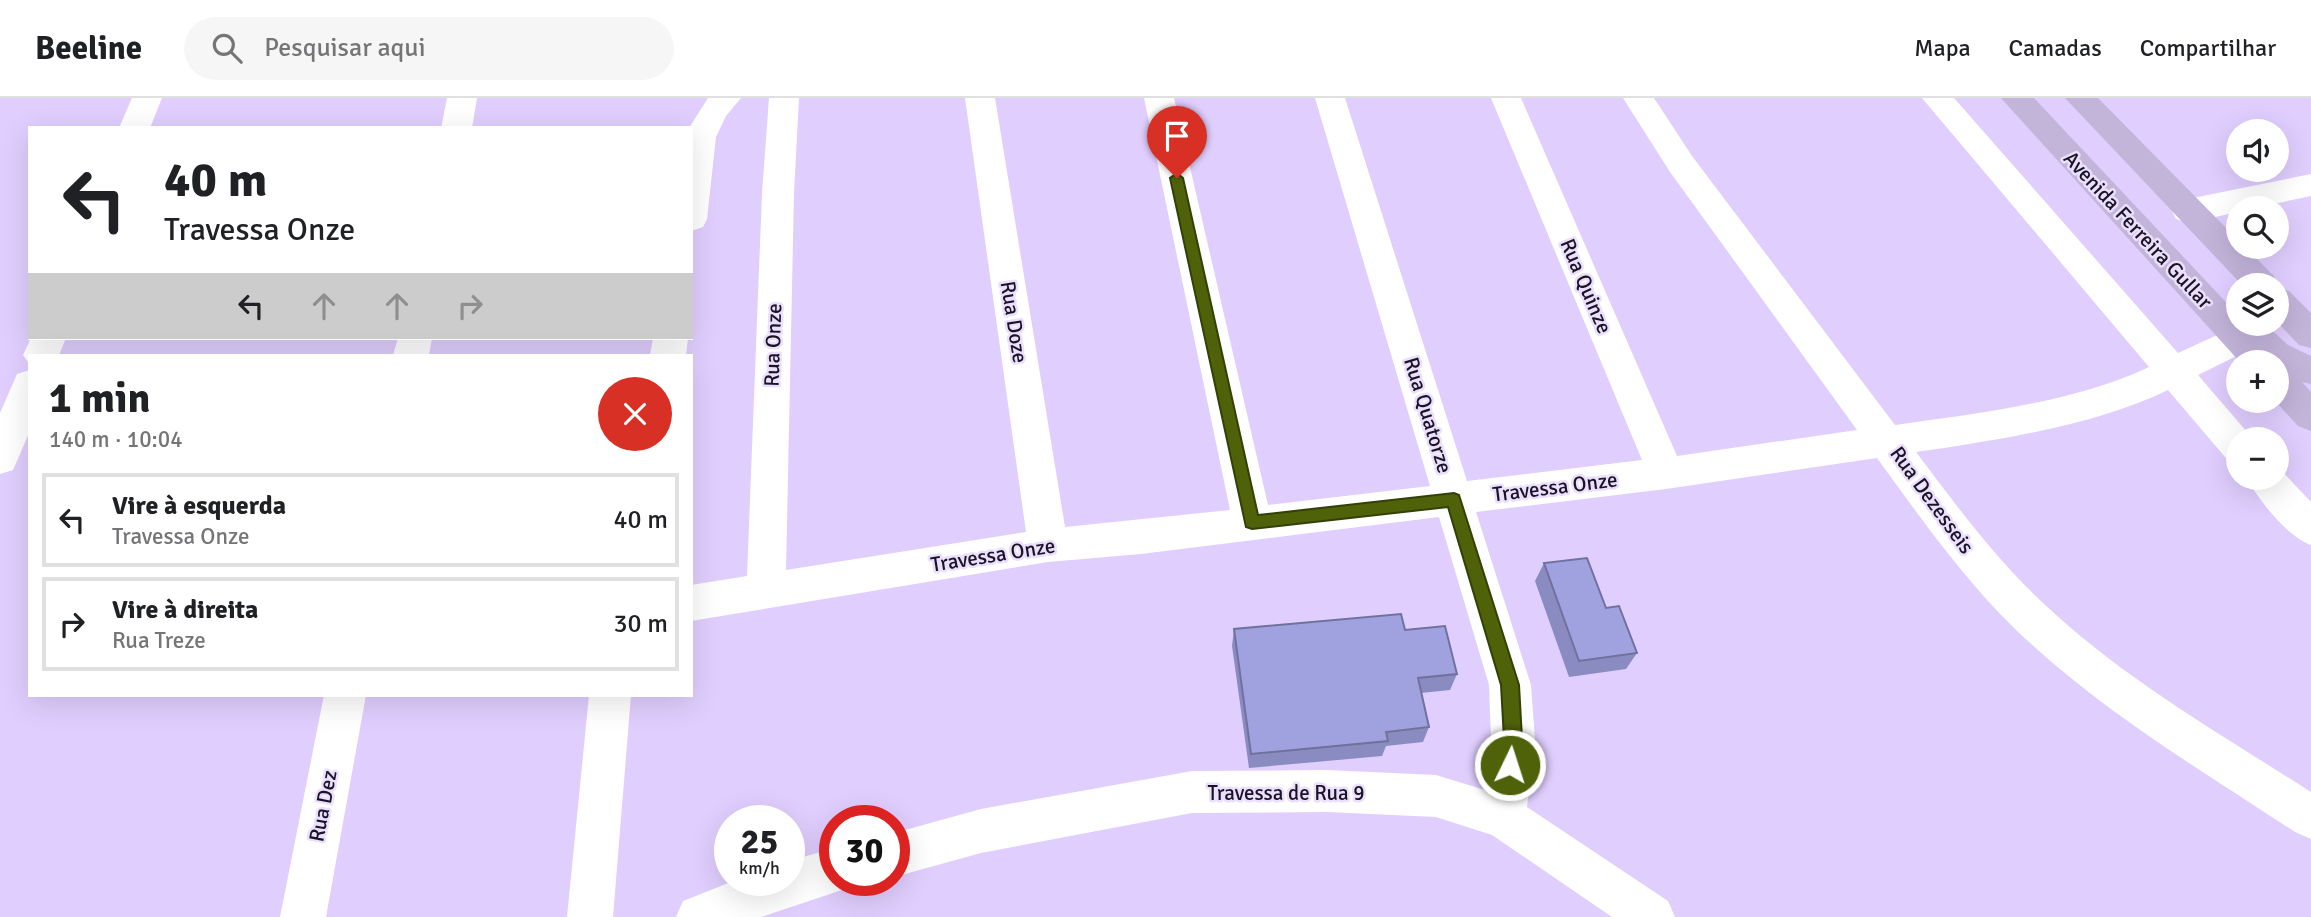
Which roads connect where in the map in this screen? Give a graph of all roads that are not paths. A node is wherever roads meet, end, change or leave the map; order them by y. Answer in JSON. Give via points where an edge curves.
{"nodes":[{"id":1,"x":147,"y":98,"type":"edge"},
{"id":2,"x":462,"y":98,"type":"edge"},
{"id":3,"x":726,"y":98,"type":"edge"},
{"id":4,"x":784,"y":98,"type":"edge"},
{"id":5,"x":980,"y":98,"type":"edge"},
{"id":6,"x":1159,"y":98,"type":"edge"},
{"id":7,"x":1331,"y":98,"type":"edge"},
{"id":8,"x":1506,"y":98,"type":"edge"},
{"id":9,"x":1638,"y":98,"type":"edge"},
{"id":10,"x":1937,"y":98,"type":"edge"},
{"id":11,"x":2015,"y":98,"type":"edge"},
{"id":12,"x":2060,"y":98,"type":"edge"},
{"id":13,"x":2080,"y":98,"type":"edge"},
{"id":14,"x":135,"y":126,"type":"edge"},
{"id":15,"x":456,"y":126,"type":"edge"},
{"id":16,"x":2311,"y":184,"type":"edge"},
{"id":17,"x":693,"y":199,"type":"edge"},
{"id":18,"x":2188,"y":211,"type":"junction"},
{"id":19,"x":2250,"y":273,"type":"edge"},
{"id":20,"x":2289,"y":312,"type":"edge"},
{"id":21,"x":2226,"y":313,"type":"edge"},
{"id":22,"x":2311,"y":335,"type":"edge"},
{"id":23,"x":2245,"y":336,"type":"edge"},
{"id":24,"x":2173,"y":370,"type":"junction"},
{"id":25,"x":2311,"y":370,"type":"edge"},
{"id":26,"x":28,"y":389,"type":"edge"},
{"id":27,"x":2289,"y":392,"type":"edge"},
{"id":28,"x":2311,"y":416,"type":"edge"},
{"id":29,"x":2226,"y":432,"type":"edge"},
{"id":30,"x":1889,"y":442,"type":"junction"},
{"id":31,"x":0,"y":459,"type":"edge"},
{"id":32,"x":1666,"y":474,"type":"junction"},
{"id":33,"x":2277,"y":490,"type":"edge"},
{"id":34,"x":1454,"y":500,"type":"junction"},
{"id":35,"x":1252,"y":522,"type":"junction"},
{"id":36,"x":2311,"y":529,"type":"edge"},
{"id":37,"x":1048,"y":545,"type":"junction"},
{"id":38,"x":766,"y":591,"type":"junction"},
{"id":39,"x":693,"y":603,"type":"edge"},
{"id":40,"x":345,"y":697,"type":"edge"},
{"id":41,"x":610,"y":697,"type":"edge"},
{"id":42,"x":1504,"y":817,"type":"junction"},
{"id":43,"x":2311,"y":817,"type":"edge"},
{"id":44,"x":910,"y":851,"type":"edge"},
{"id":45,"x":819,"y":875,"type":"edge"},
{"id":46,"x":303,"y":917,"type":"edge"},
{"id":47,"x":590,"y":917,"type":"edge"},
{"id":48,"x":699,"y":917,"type":"edge"},
{"id":49,"x":1651,"y":917,"type":"edge"}],
"edges":[{"from":1,"to":14,"type":"street"},
{"from":2,"to":15,"type":"street"},
{"from":3,"to":17,"type":"street","via":[[699,139]]},
{"from":4,"to":38,"type":"street","name":"Rua Onze"},
{"from":5,"to":37,"type":"street","name":"Rua Doze"},
{"from":6,"to":35,"type":"street"},
{"from":7,"to":34,"type":"street","name":"Rua Quatorze"},
{"from":8,"to":32,"type":"street","name":"Rua Quinze"},
{"from":9,"to":30,"type":"street","name":"Rua Dezesseis","via":[[1681,164]]},
{"from":10,"to":24,"type":"street"},
{"from":11,"to":21,"type":"main road","name":"Avenida Ferreira Gullar","via":[[2115,206],[2171,248]]},
{"from":12,"to":18,"type":"main road","via":[[2127,168]]},
{"from":13,"to":18,"type":"main road"},
{"from":16,"to":18,"type":"street"},
{"from":18,"to":19,"type":"main road"},
{"from":20,"to":22,"type":"main road"},
{"from":23,"to":24,"type":"street","name":"Travessa Onze"},
{"from":23,"to":25,"type":"main road","name":"Avenida Ferreira Gullar","via":[[2297,368]]},
{"from":24,"to":29,"type":"street"},
{"from":24,"to":30,"type":"street","name":"Travessa Onze","via":[[2124,395],[1980,428]]},
{"from":26,"to":31,"type":"street"},
{"from":27,"to":28,"type":"main road"},
{"from":30,"to":32,"type":"street","name":"Travessa Onze"},
{"from":30,"to":43,"type":"street","name":"Rua Dezesseis","via":[[1969,553],[2074,656],[2139,705]]},
{"from":32,"to":34,"type":"street","name":"Travessa Onze"},
{"from":33,"to":36,"type":"street"},
{"from":34,"to":35,"type":"street","name":"Travessa Onze"},
{"from":34,"to":42,"type":"street","name":"Rua Quatorze","via":[[1510,685],[1513,739]]},
{"from":35,"to":37,"type":"street","name":"Travessa Onze"},
{"from":37,"to":38,"type":"street","name":"Travessa Onze"},
{"from":38,"to":39,"type":"street","name":"Travessa Onze"},
{"from":40,"to":46,"type":"street","name":"Rua Dez"},
{"from":41,"to":47,"type":"street"},
{"from":42,"to":44,"type":"street","name":"Travessa de Rua 9","via":[[1436,796],[1192,792],[981,831]]},
{"from":42,"to":49,"type":"street","name":"Travessa de Rua 9"},
{"from":45,"to":48,"type":"street"}]}
